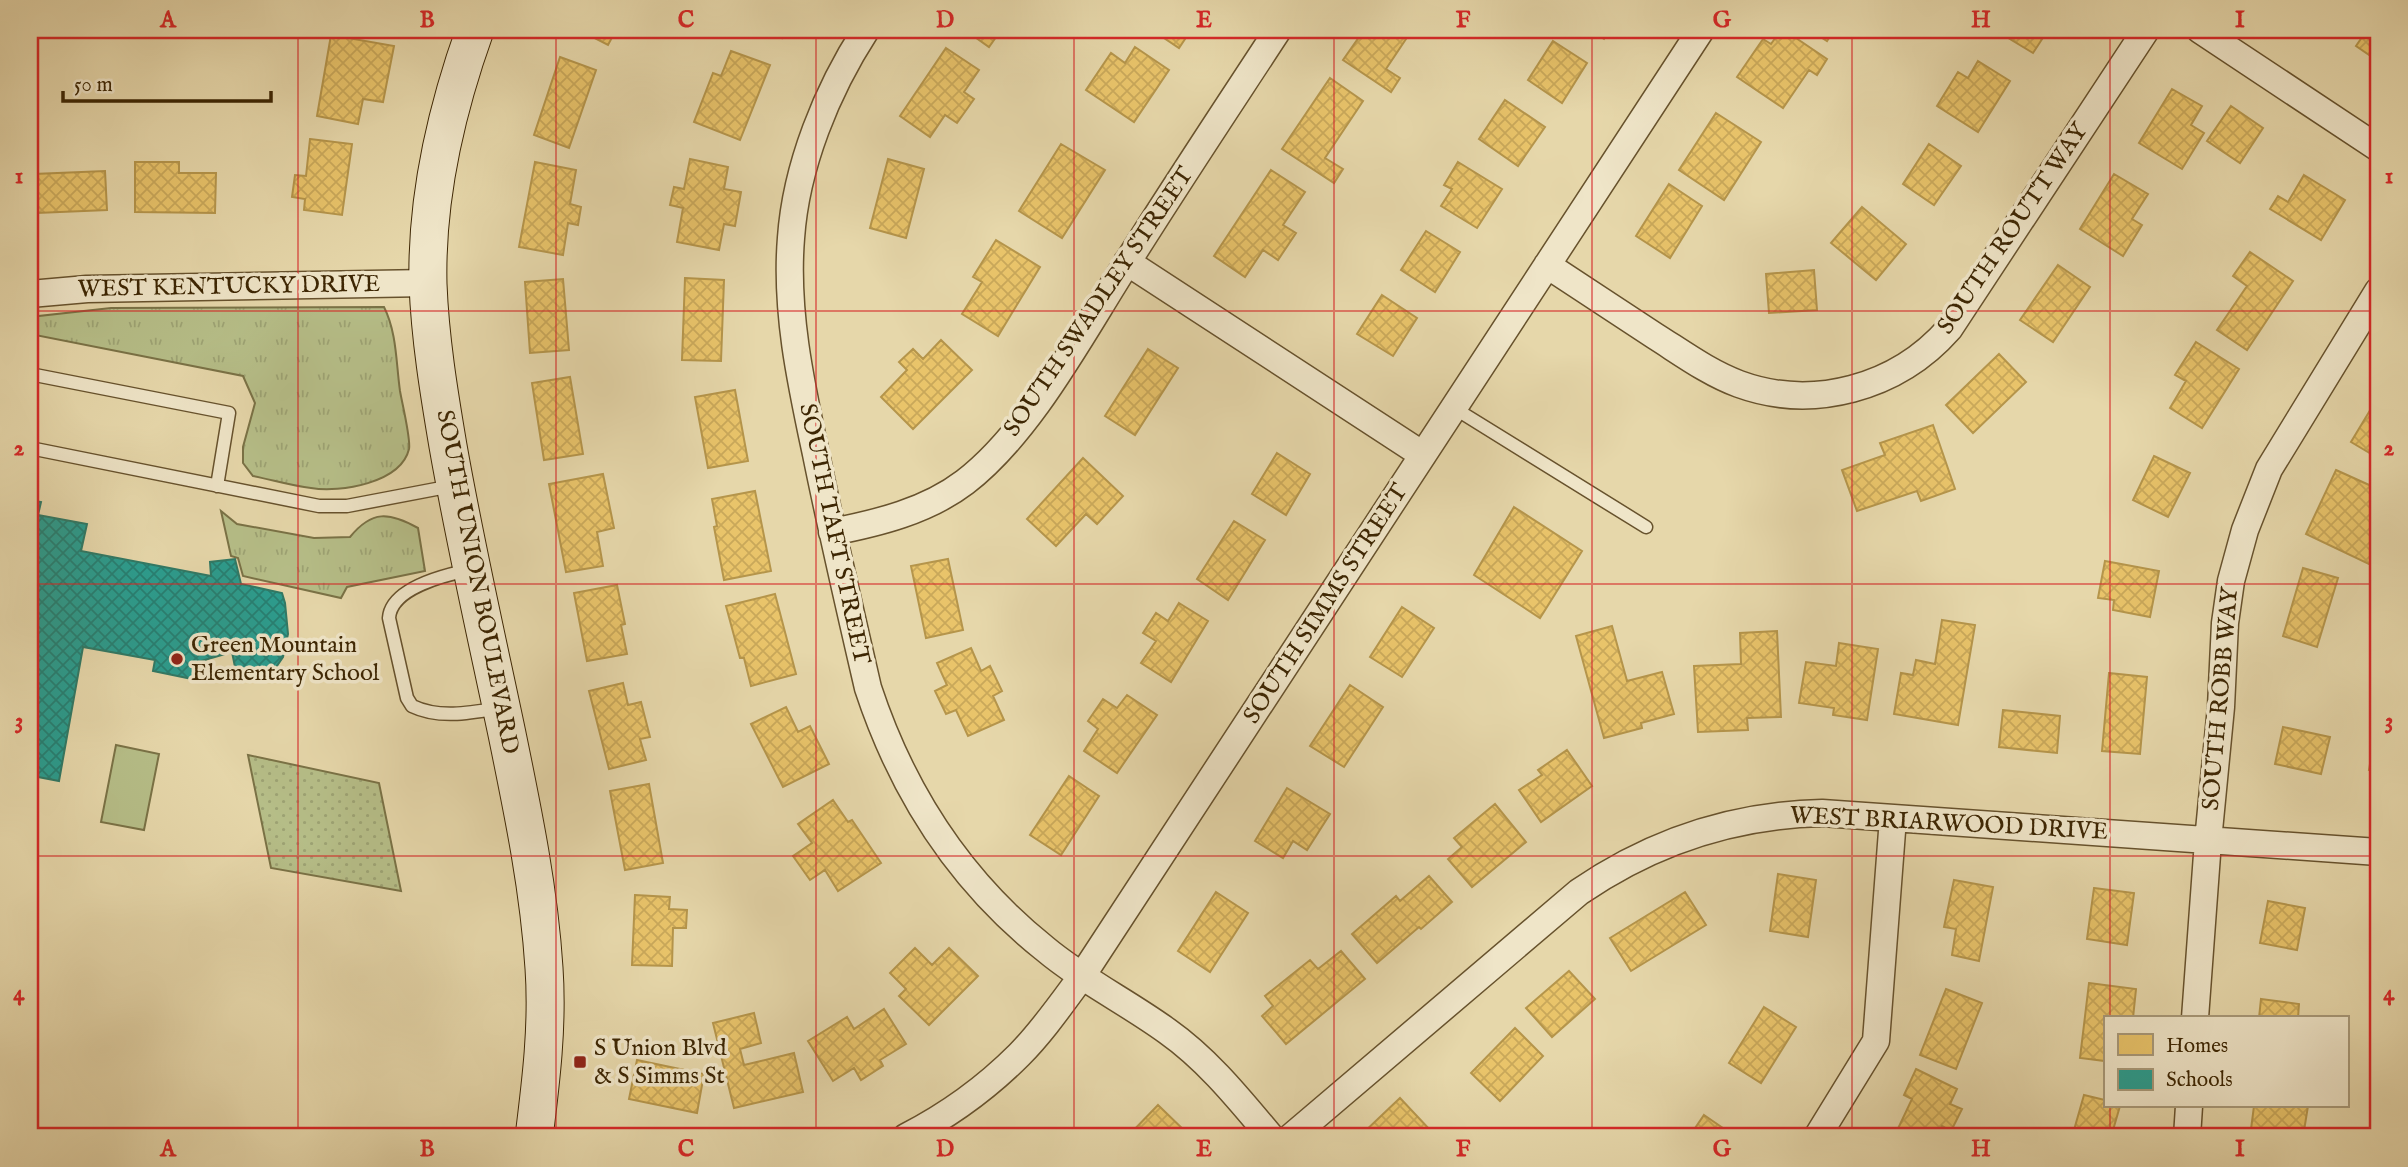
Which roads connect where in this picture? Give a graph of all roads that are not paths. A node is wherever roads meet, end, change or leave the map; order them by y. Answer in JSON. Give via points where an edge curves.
{"nodes":[{"id":1,"x":475,"y":30,"type":"edge"},
{"id":2,"x":866,"y":30,"type":"edge"},
{"id":3,"x":1278,"y":30,"type":"edge"},
{"id":4,"x":1701,"y":30,"type":"edge"},
{"id":5,"x":2146,"y":30,"type":"edge"},
{"id":6,"x":2200,"y":30,"type":"edge"},
{"id":7,"x":2378,"y":148,"type":"edge"},
{"id":8,"x":1127,"y":262,"type":"junction"},
{"id":9,"x":1547,"y":265,"type":"junction"},
{"id":10,"x":428,"y":283,"type":"junction"},
{"id":11,"x":2378,"y":291,"type":"edge"},
{"id":12,"x":30,"y":295,"type":"edge"},
{"id":13,"x":30,"y":374,"type":"edge"},
{"id":14,"x":1454,"y":408,"type":"junction"},
{"id":15,"x":30,"y":448,"type":"edge"},
{"id":16,"x":1423,"y":455,"type":"junction"},
{"id":17,"x":217,"y":486,"type":"junction"},
{"id":18,"x":455,"y":486,"type":"junction"},
{"id":19,"x":1646,"y":527,"type":"dead end"},
{"id":20,"x":832,"y":532,"type":"junction"},
{"id":21,"x":472,"y":569,"type":"junction"},
{"id":22,"x":501,"y":707,"type":"junction"},
{"id":23,"x":1893,"y":818,"type":"junction"},
{"id":24,"x":2208,"y":841,"type":"junction"},
{"id":25,"x":2378,"y":852,"type":"edge"},
{"id":26,"x":1082,"y":976,"type":"junction"},
{"id":27,"x":2195,"y":1016,"type":"edge"},
{"id":28,"x":2189,"y":1108,"type":"edge"},
{"id":29,"x":534,"y":1137,"type":"edge"},
{"id":30,"x":906,"y":1137,"type":"edge"},
{"id":31,"x":1271,"y":1137,"type":"edge"},
{"id":32,"x":1291,"y":1137,"type":"edge"},
{"id":33,"x":1817,"y":1137,"type":"edge"},
{"id":34,"x":2187,"y":1137,"type":"edge"}],
"edges":[{"from":1,"to":10,"type":"main road","name":"SOUTH UNION BOULEVARD","via":[[439,160]]},
{"from":2,"to":20,"type":"street","name":"SOUTH TAFT STREET","via":[[839,77],[813,140],[791,235],[792,314]]},
{"from":3,"to":8,"type":"street","name":"SOUTH SWADLEY STREET"},
{"from":4,"to":9,"type":"street","name":"SOUTH SIMMS STREET"},
{"from":5,"to":9,"type":"street","name":"SOUTH ROUTT WAY","via":[[1949,329],[1905,367],[1866,385],[1807,396],[1740,384],[1697,363]]},
{"from":6,"to":7,"type":"street"},
{"from":8,"to":16,"type":"street"},
{"from":8,"to":20,"type":"street","name":"SOUTH SWADLEY STREET","via":[[1028,415],[987,463],[964,483],[910,512]]},
{"from":9,"to":14,"type":"street","name":"SOUTH SIMMS STREET"},
{"from":10,"to":12,"type":"street","name":"WEST KENTUCKY DRIVE","via":[[87,289]]},
{"from":10,"to":18,"type":"main road","name":"SOUTH UNION BOULEVARD","via":[[435,364]]},
{"from":11,"to":24,"type":"street","name":"SOUTH ROBB WAY","via":[[2269,469],[2245,530],[2225,623]]},
{"from":13,"to":17,"type":"lane","via":[[229,412]]},
{"from":14,"to":16,"type":"street","name":"SOUTH SIMMS STREET"},
{"from":14,"to":19,"type":"lane"},
{"from":15,"to":17,"type":"lane"},
{"from":16,"to":26,"type":"street","name":"SOUTH SIMMS STREET"},
{"from":17,"to":18,"type":"lane","via":[[333,507]]},
{"from":18,"to":21,"type":"main road","name":"SOUTH UNION BOULEVARD"},
{"from":20,"to":26,"type":"street","name":"SOUTH TAFT STREET","via":[[868,688],[884,736],[917,799],[976,883],[1010,919]]},
{"from":21,"to":22,"type":"main road","name":"SOUTH UNION BOULEVARD"},
{"from":21,"to":22,"type":"lane","via":[[446,574],[408,591],[389,618],[412,706],[438,713]]},
{"from":22,"to":29,"type":"main road","name":"SOUTH UNION BOULEVARD","via":[[529,845],[544,969],[544,1047]]},
{"from":23,"to":24,"type":"street","name":"WEST BRIARWOOD DRIVE"},
{"from":23,"to":32,"type":"street","name":"WEST BRIARWOOD DRIVE","via":[[1822,813],[1751,819],[1690,835],[1631,859],[1579,892]]},
{"from":23,"to":33,"type":"street","via":[[1876,1041]]},
{"from":24,"to":25,"type":"street","name":"WEST BRIARWOOD DRIVE"},
{"from":24,"to":27,"type":"street","name":"SOUTH ROBB WAY"},
{"from":26,"to":30,"type":"street","name":"SOUTH SIMMS STREET","via":[[1020,1054],[993,1079]]},
{"from":26,"to":31,"type":"street","via":[[1191,1050]]},
{"from":28,"to":34,"type":"street"}]}
